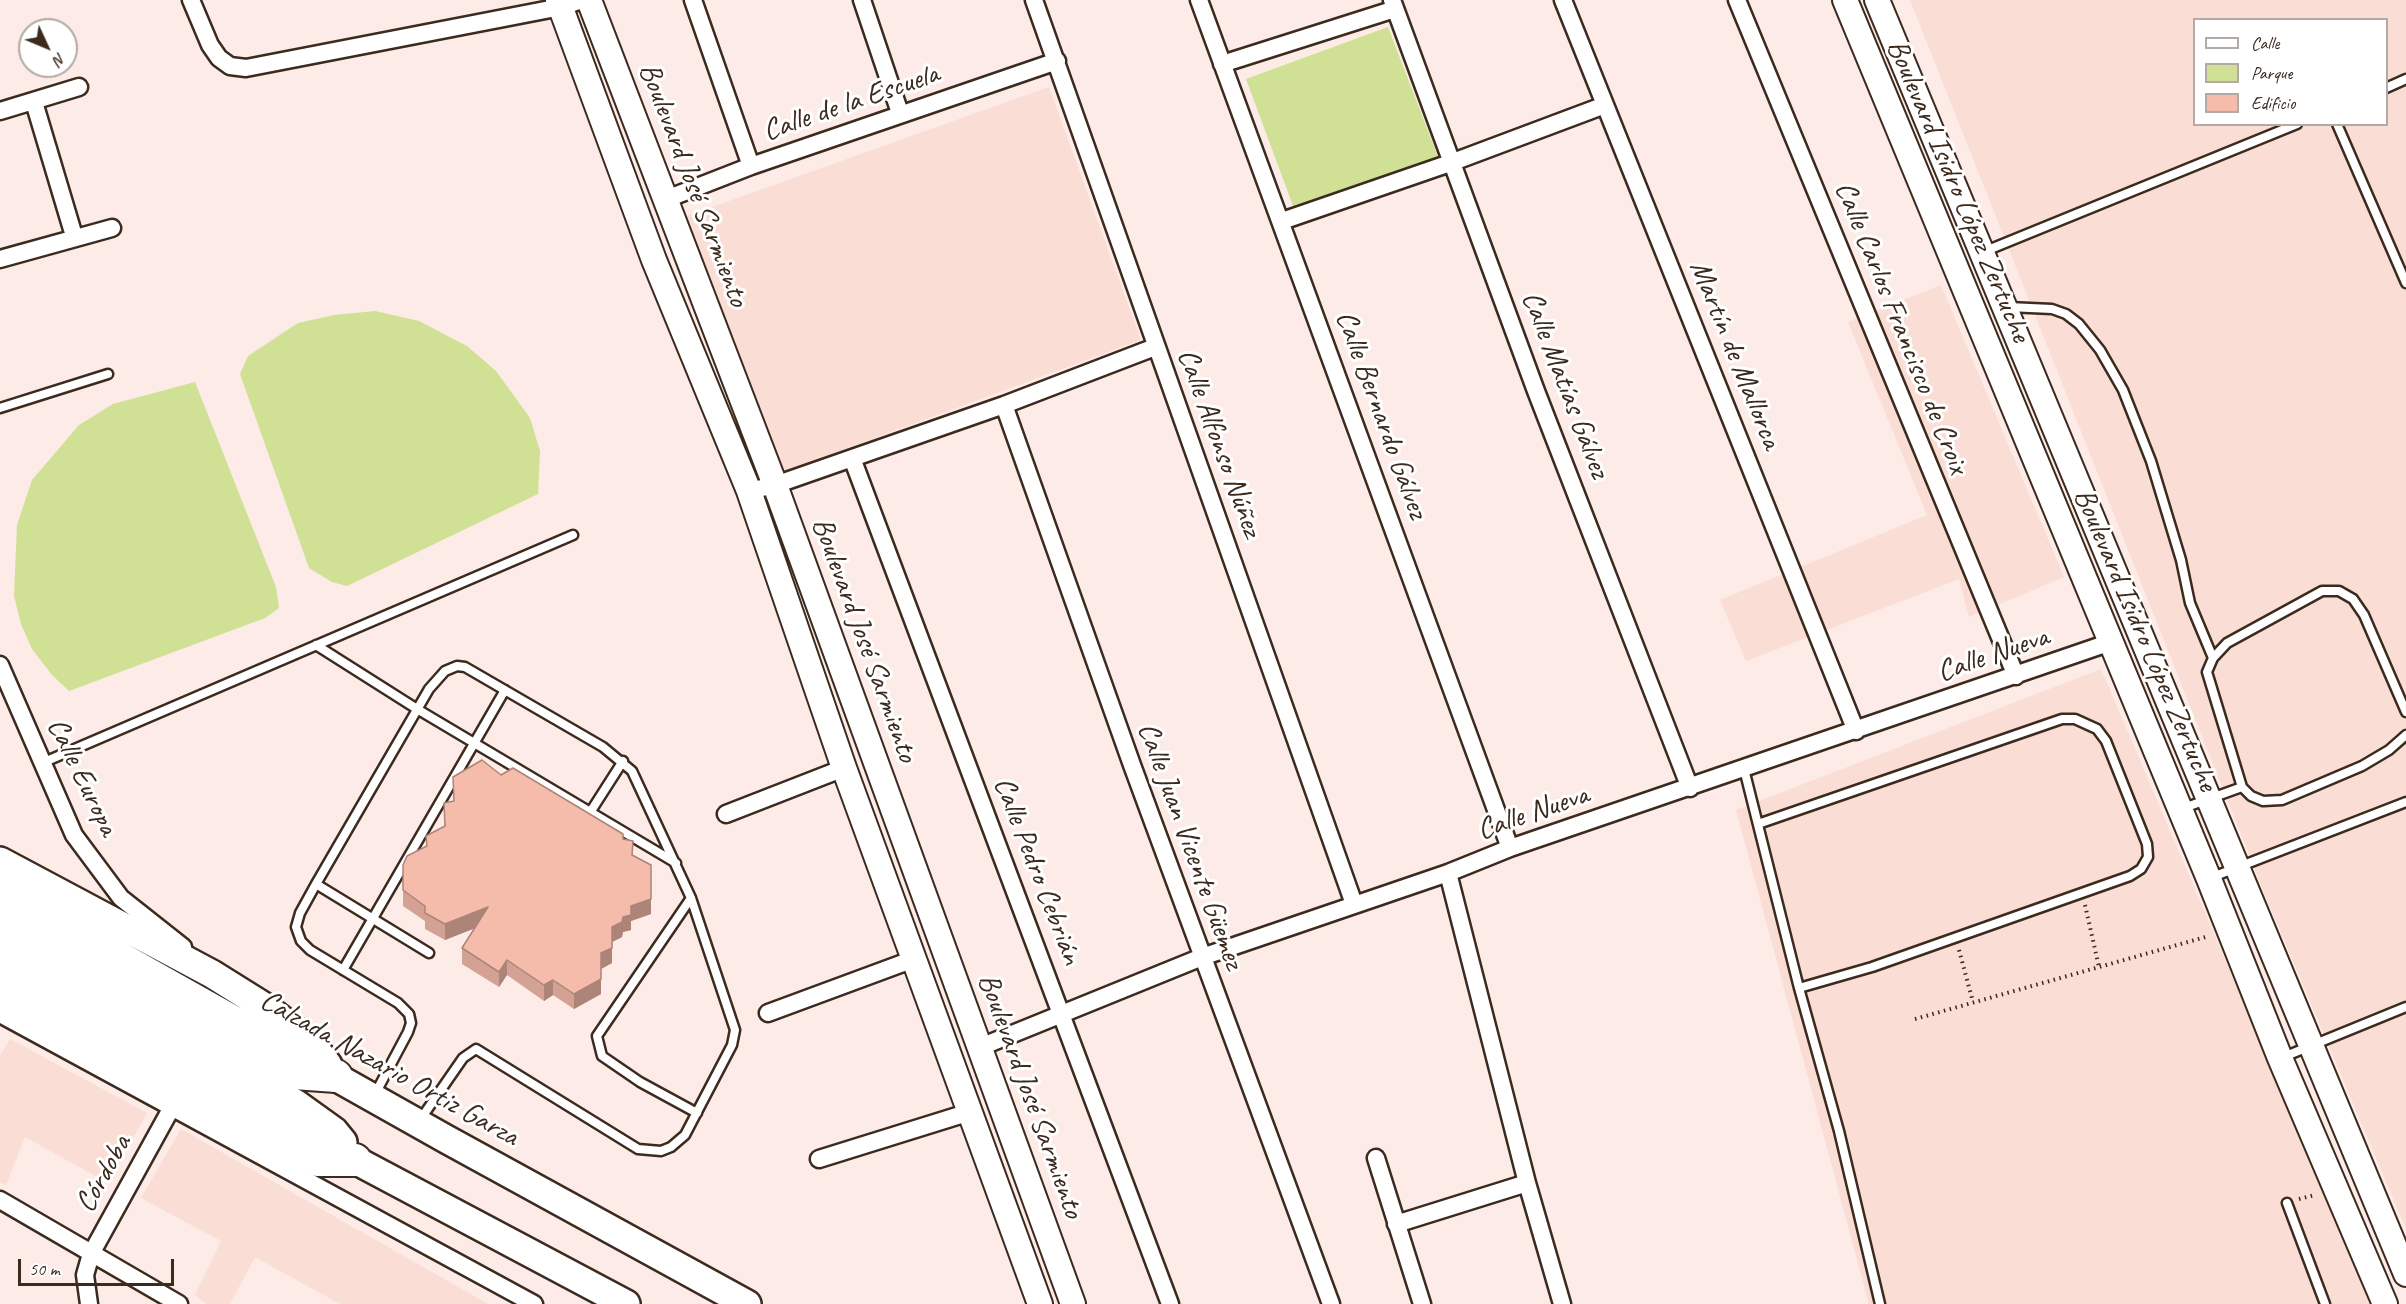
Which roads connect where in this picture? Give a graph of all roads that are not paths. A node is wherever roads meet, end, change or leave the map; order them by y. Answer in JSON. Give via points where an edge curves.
{"nodes":[{"id":1,"x":191,"y":0,"type":"edge"},
{"id":2,"x":589,"y":0,"type":"edge"},
{"id":3,"x":693,"y":0,"type":"edge"},
{"id":4,"x":862,"y":0,"type":"edge"},
{"id":5,"x":1034,"y":0,"type":"edge"},
{"id":6,"x":1199,"y":0,"type":"edge"},
{"id":7,"x":1563,"y":0,"type":"edge"},
{"id":8,"x":1737,"y":0,"type":"edge"},
{"id":9,"x":1845,"y":0,"type":"edge"},
{"id":10,"x":1878,"y":0,"type":"edge"},
{"id":11,"x":567,"y":2,"type":"edge"},
{"id":12,"x":1393,"y":4,"type":"edge"},
{"id":13,"x":1057,"y":61,"type":"junction"},
{"id":14,"x":1222,"y":64,"type":"junction"},
{"id":15,"x":2406,"y":80,"type":"edge"},
{"id":16,"x":79,"y":87,"type":"dead end"},
{"id":17,"x":2388,"y":87,"type":"edge"},
{"id":18,"x":34,"y":102,"type":"junction"},
{"id":19,"x":1605,"y":105,"type":"junction"},
{"id":20,"x":0,"y":111,"type":"edge"},
{"id":21,"x":900,"y":114,"type":"junction"},
{"id":22,"x":2291,"y":126,"type":"edge"},
{"id":23,"x":2338,"y":126,"type":"edge"},
{"id":24,"x":1453,"y":162,"type":"junction"},
{"id":25,"x":752,"y":166,"type":"junction"},
{"id":26,"x":664,"y":200,"type":"junction"},
{"id":27,"x":1282,"y":220,"type":"junction"},
{"id":28,"x":112,"y":228,"type":"dead end"},
{"id":29,"x":74,"y":237,"type":"junction"},
{"id":30,"x":1983,"y":252,"type":"junction"},
{"id":31,"x":0,"y":259,"type":"edge"},
{"id":32,"x":2406,"y":283,"type":"edge"},
{"id":33,"x":2006,"y":307,"type":"junction"},
{"id":34,"x":1977,"y":318,"type":"junction"},
{"id":35,"x":1155,"y":347,"type":"junction"},
{"id":36,"x":108,"y":374,"type":"dead end"},
{"id":37,"x":1004,"y":405,"type":"junction"},
{"id":38,"x":0,"y":408,"type":"edge"},
{"id":39,"x":852,"y":458,"type":"junction"},
{"id":40,"x":775,"y":485,"type":"junction"},
{"id":41,"x":749,"y":491,"type":"junction"},
{"id":42,"x":573,"y":535,"type":"dead end"},
{"id":43,"x":2111,"y":642,"type":"junction"},
{"id":44,"x":316,"y":645,"type":"junction"},
{"id":45,"x":2213,"y":658,"type":"junction"},
{"id":46,"x":0,"y":665,"type":"edge"},
{"id":47,"x":2016,"y":676,"type":"junction"},
{"id":48,"x":505,"y":690,"type":"junction"},
{"id":49,"x":417,"y":709,"type":"junction"},
{"id":50,"x":2406,"y":712,"type":"edge"},
{"id":51,"x":1856,"y":731,"type":"junction"},
{"id":52,"x":2406,"y":735,"type":"edge"},
{"id":53,"x":474,"y":743,"type":"junction"},
{"id":54,"x":623,"y":761,"type":"junction"},
{"id":55,"x":42,"y":763,"type":"junction"},
{"id":56,"x":844,"y":768,"type":"junction"},
{"id":57,"x":1744,"y":769,"type":"junction"},
{"id":58,"x":2242,"y":787,"type":"junction"},
{"id":59,"x":1690,"y":788,"type":"junction"},
{"id":60,"x":2210,"y":799,"type":"junction"},
{"id":61,"x":2406,"y":802,"type":"edge"},
{"id":62,"x":2181,"y":809,"type":"junction"},
{"id":63,"x":591,"y":811,"type":"junction"},
{"id":64,"x":726,"y":814,"type":"dead end"},
{"id":65,"x":1758,"y":824,"type":"junction"},
{"id":66,"x":1510,"y":848,"type":"junction"},
{"id":67,"x":0,"y":861,"type":"edge"},
{"id":68,"x":677,"y":863,"type":"junction"},
{"id":69,"x":2239,"y":869,"type":"junction"},
{"id":70,"x":1448,"y":873,"type":"junction"},
{"id":71,"x":2209,"y":879,"type":"junction"},
{"id":72,"x":316,"y":884,"type":"junction"},
{"id":73,"x":0,"y":888,"type":"edge"},
{"id":74,"x":691,"y":898,"type":"junction"},
{"id":75,"x":1354,"y":904,"type":"junction"},
{"id":76,"x":0,"y":916,"type":"edge"},
{"id":77,"x":373,"y":918,"type":"junction"},
{"id":78,"x":0,"y":939,"type":"edge"},
{"id":79,"x":429,"y":953,"type":"dead end"},
{"id":80,"x":1202,"y":957,"type":"junction"},
{"id":81,"x":914,"y":959,"type":"junction"},
{"id":82,"x":0,"y":964,"type":"edge"},
{"id":83,"x":343,"y":970,"type":"junction"},
{"id":84,"x":212,"y":974,"type":"junction"},
{"id":85,"x":1799,"y":988,"type":"junction"},
{"id":86,"x":0,"y":994,"type":"edge"},
{"id":87,"x":2406,"y":1007,"type":"edge"},
{"id":88,"x":768,"y":1013,"type":"dead end"},
{"id":89,"x":0,"y":1014,"type":"edge"},
{"id":90,"x":1063,"y":1015,"type":"junction"},
{"id":91,"x":2311,"y":1047,"type":"junction"},
{"id":92,"x":978,"y":1048,"type":"junction"},
{"id":93,"x":2280,"y":1058,"type":"junction"},
{"id":94,"x":336,"y":1076,"type":"junction"},
{"id":95,"x":374,"y":1097,"type":"junction"},
{"id":96,"x":172,"y":1107,"type":"junction"},
{"id":97,"x":970,"y":1112,"type":"junction"},
{"id":98,"x":697,"y":1113,"type":"junction"},
{"id":99,"x":418,"y":1123,"type":"junction"},
{"id":100,"x":1376,"y":1158,"type":"dead end"},
{"id":101,"x":819,"y":1159,"type":"dead end"},
{"id":102,"x":356,"y":1160,"type":"junction"},
{"id":103,"x":1527,"y":1183,"type":"junction"},
{"id":104,"x":0,"y":1200,"type":"edge"},
{"id":105,"x":2287,"y":1203,"type":"road end"},
{"id":106,"x":1040,"y":1210,"type":"junction"},
{"id":107,"x":1011,"y":1222,"type":"junction"},
{"id":108,"x":1396,"y":1224,"type":"junction"},
{"id":109,"x":91,"y":1254,"type":"junction"},
{"id":110,"x":2406,"y":1274,"type":"edge"},
{"id":111,"x":89,"y":1304,"type":"edge"},
{"id":112,"x":179,"y":1304,"type":"edge"},
{"id":113,"x":534,"y":1304,"type":"edge"},
{"id":114,"x":627,"y":1304,"type":"edge"},
{"id":115,"x":747,"y":1304,"type":"edge"},
{"id":116,"x":1040,"y":1304,"type":"edge"},
{"id":117,"x":1072,"y":1304,"type":"edge"},
{"id":118,"x":1170,"y":1304,"type":"edge"},
{"id":119,"x":1331,"y":1304,"type":"edge"},
{"id":120,"x":1422,"y":1304,"type":"edge"},
{"id":121,"x":1562,"y":1304,"type":"edge"},
{"id":122,"x":1880,"y":1304,"type":"edge"},
{"id":123,"x":2325,"y":1304,"type":"edge"},
{"id":124,"x":2385,"y":1304,"type":"edge"}],
"edges":[{"from":1,"to":11,"type":"street","via":[[219,58],[230,66],[246,68]]},
{"from":2,"to":26,"type":"main road","name":"Boulevard José Sarmiento"},
{"from":3,"to":25,"type":"street"},
{"from":4,"to":21,"type":"street"},
{"from":5,"to":13,"type":"street","name":"Calle Alfonso Núñez"},
{"from":6,"to":14,"type":"street","name":"Calle Bernardo Gálvez"},
{"from":7,"to":19,"type":"street","name":"Martín de Mallorca"},
{"from":8,"to":47,"type":"street","name":"Calle Carlos Francisco de Croix"},
{"from":9,"to":34,"type":"main road","name":"Boulevard Isidro López Zertuche"},
{"from":10,"to":30,"type":"main road","name":"Boulevard Isidro López Zertuche"},
{"from":11,"to":41,"type":"main road","name":"Boulevard José Sarmiento","via":[[654,260]]},
{"from":12,"to":14,"type":"street"},
{"from":12,"to":24,"type":"street","name":"Calle Matías Gálvez"},
{"from":13,"to":21,"type":"street","name":"Calle de la Escuela"},
{"from":13,"to":35,"type":"street","name":"Calle Alfonso Núñez"},
{"from":14,"to":27,"type":"street","name":"Calle Bernardo Gálvez"},
{"from":15,"to":17,"type":"lane"},
{"from":16,"to":18,"type":"street"},
{"from":18,"to":20,"type":"street"},
{"from":18,"to":29,"type":"street"},
{"from":19,"to":24,"type":"street"},
{"from":19,"to":51,"type":"street","name":"Martín de Mallorca"},
{"from":21,"to":25,"type":"street","name":"Calle de la Escuela"},
{"from":22,"to":30,"type":"lane"},
{"from":23,"to":32,"type":"lane"},
{"from":24,"to":27,"type":"street"},
{"from":24,"to":59,"type":"street","name":"Calle Matías Gálvez","via":[[1536,391]]},
{"from":25,"to":26,"type":"street","name":"Calle de la Escuela"},
{"from":26,"to":40,"type":"main road","name":"Boulevard José Sarmiento"},
{"from":27,"to":66,"type":"street","name":"Calle Bernardo Gálvez"},
{"from":28,"to":29,"type":"street"},
{"from":29,"to":31,"type":"street"},
{"from":30,"to":33,"type":"main road","name":"Boulevard Isidro López Zertuche"},
{"from":33,"to":34,"type":"main road"},
{"from":33,"to":45,"type":"lane","via":[[2052,309],[2066,314],[2100,350],[2123,390],[2151,461],[2190,603]]},
{"from":33,"to":60,"type":"main road","name":"Boulevard Isidro López Zertuche"},
{"from":34,"to":43,"type":"main road","name":"Boulevard Isidro López Zertuche"},
{"from":35,"to":37,"type":"street"},
{"from":35,"to":75,"type":"street","name":"Calle Alfonso Núñez"},
{"from":36,"to":38,"type":"lane"},
{"from":37,"to":39,"type":"street"},
{"from":37,"to":80,"type":"street","name":"Calle Juan Vicente Güemez"},
{"from":39,"to":40,"type":"street"},
{"from":39,"to":90,"type":"street","name":"Calle Pedro Cebrián"},
{"from":40,"to":41,"type":"street"},
{"from":40,"to":92,"type":"main road","name":"Boulevard José Sarmiento"},
{"from":41,"to":56,"type":"main road","name":"Boulevard José Sarmiento"},
{"from":42,"to":44,"type":"lane"},
{"from":43,"to":47,"type":"street","name":"Calle Nueva"},
{"from":43,"to":62,"type":"main road","name":"Boulevard Isidro López Zertuche"},
{"from":44,"to":49,"type":"lane"},
{"from":44,"to":55,"type":"lane"},
{"from":45,"to":50,"type":"lane","via":[[2227,643],[2322,591],[2339,591],[2353,599],[2364,615]]},
{"from":45,"to":58,"type":"lane","via":[[2207,672]]},
{"from":46,"to":55,"type":"street","name":"Calle Europa"},
{"from":47,"to":51,"type":"street","name":"Calle Nueva"},
{"from":48,"to":49,"type":"lane","via":[[458,666],[445,670]]},
{"from":48,"to":53,"type":"lane"},
{"from":48,"to":54,"type":"lane"},
{"from":49,"to":53,"type":"lane"},
{"from":49,"to":72,"type":"lane"},
{"from":51,"to":57,"type":"street","name":"Calle Nueva"},
{"from":52,"to":58,"type":"lane","via":[[2362,766],[2282,800],[2263,801]]},
{"from":53,"to":63,"type":"lane"},
{"from":53,"to":77,"type":"lane"},
{"from":54,"to":63,"type":"lane"},
{"from":54,"to":68,"type":"lane","via":[[638,782]]},
{"from":55,"to":84,"type":"street","name":"Calle Europa","via":[[74,835],[122,898]]},
{"from":56,"to":64,"type":"street"},
{"from":56,"to":81,"type":"main road","name":"Boulevard José Sarmiento"},
{"from":57,"to":59,"type":"street","name":"Calle Nueva"},
{"from":57,"to":65,"type":"lane"},
{"from":58,"to":60,"type":"lane"},
{"from":59,"to":66,"type":"street","name":"Calle Nueva"},
{"from":60,"to":62,"type":"lane"},
{"from":60,"to":69,"type":"main road","name":"Boulevard Isidro López Zertuche"},
{"from":61,"to":69,"type":"lane"},
{"from":62,"to":71,"type":"main road","name":"Boulevard Isidro López Zertuche"},
{"from":63,"to":68,"type":"lane"},
{"from":65,"to":85,"type":"lane"},
{"from":65,"to":85,"type":"lane","via":[[2062,719],[2075,719],[2097,729],[2106,741],[2147,844],[2148,857],[2141,869],[2130,876],[1872,967]]},
{"from":66,"to":70,"type":"street","name":"Calle Nueva"},
{"from":67,"to":84,"type":"main road"},
{"from":68,"to":74,"type":"lane"},
{"from":69,"to":71,"type":"lane"},
{"from":69,"to":91,"type":"main road","name":"Boulevard Isidro López Zertuche"},
{"from":70,"to":75,"type":"street","name":"Calle Nueva"},
{"from":70,"to":103,"type":"street"},
{"from":71,"to":93,"type":"main road","name":"Boulevard Isidro López Zertuche"},
{"from":72,"to":77,"type":"lane"},
{"from":72,"to":83,"type":"lane","via":[[296,927],[301,941],[310,950]]},
{"from":73,"to":94,"type":"main road","name":"Calzada Nazario Ortiz Garza"},
{"from":74,"to":98,"type":"lane","via":[[735,1030],[732,1045]]},
{"from":74,"to":98,"type":"lane","via":[[597,1036],[602,1056]]},
{"from":75,"to":80,"type":"street","name":"Calle Nueva"},
{"from":76,"to":94,"type":"highway","via":[[213,1036],[294,1073]]},
{"from":77,"to":79,"type":"lane"},
{"from":77,"to":83,"type":"lane"},
{"from":78,"to":102,"type":"main road","via":[[313,1114],[334,1131]]},
{"from":80,"to":90,"type":"street","name":"Calle Nueva"},
{"from":80,"to":119,"type":"street","name":"Calle Juan Vicente Güemez"},
{"from":81,"to":88,"type":"street"},
{"from":81,"to":97,"type":"main road","name":"Boulevard José Sarmiento"},
{"from":82,"to":102,"type":"main road"},
{"from":83,"to":95,"type":"lane","via":[[410,1014],[408,1032]]},
{"from":84,"to":94,"type":"main road","via":[[288,1022],[309,1041]]},
{"from":85,"to":122,"type":"lane","via":[[1839,1131]]},
{"from":86,"to":102,"type":"highway","via":[[214,1110],[318,1160]]},
{"from":87,"to":91,"type":"lane"},
{"from":89,"to":96,"type":"street"},
{"from":90,"to":92,"type":"street","name":"Calle Nueva"},
{"from":90,"to":118,"type":"street","name":"Calle Pedro Cebrián"},
{"from":91,"to":93,"type":"lane"},
{"from":91,"to":110,"type":"main road","name":"Boulevard Isidro López Zertuche"},
{"from":92,"to":106,"type":"main road","name":"Boulevard José Sarmiento"},
{"from":93,"to":124,"type":"main road","name":"Boulevard Isidro López Zertuche"},
{"from":94,"to":95,"type":"main road","name":"Calzada Nazario Ortiz Garza"},
{"from":95,"to":99,"type":"main road","name":"Calzada Nazario Ortiz Garza"},
{"from":96,"to":109,"type":"street","name":"Córdoba"},
{"from":96,"to":113,"type":"street"},
{"from":97,"to":101,"type":"street"},
{"from":97,"to":107,"type":"main road","name":"Boulevard José Sarmiento"},
{"from":98,"to":99,"type":"lane","via":[[685,1135],[671,1147],[651,1152],[638,1149],[476,1049],[463,1058]]},
{"from":99,"to":115,"type":"main road","name":"Calzada Nazario Ortiz Garza"},
{"from":100,"to":108,"type":"street"},
{"from":102,"to":114,"type":"main road"},
{"from":103,"to":108,"type":"street"},
{"from":103,"to":121,"type":"street"},
{"from":104,"to":109,"type":"street"},
{"from":105,"to":123,"type":"lane"},
{"from":106,"to":107,"type":"main road"},
{"from":106,"to":117,"type":"main road","name":"Boulevard José Sarmiento"},
{"from":107,"to":116,"type":"main road","name":"Boulevard José Sarmiento"},
{"from":108,"to":120,"type":"street"},
{"from":109,"to":111,"type":"street","name":"Córdoba","via":[[85,1275]]},
{"from":109,"to":112,"type":"street"}]}
